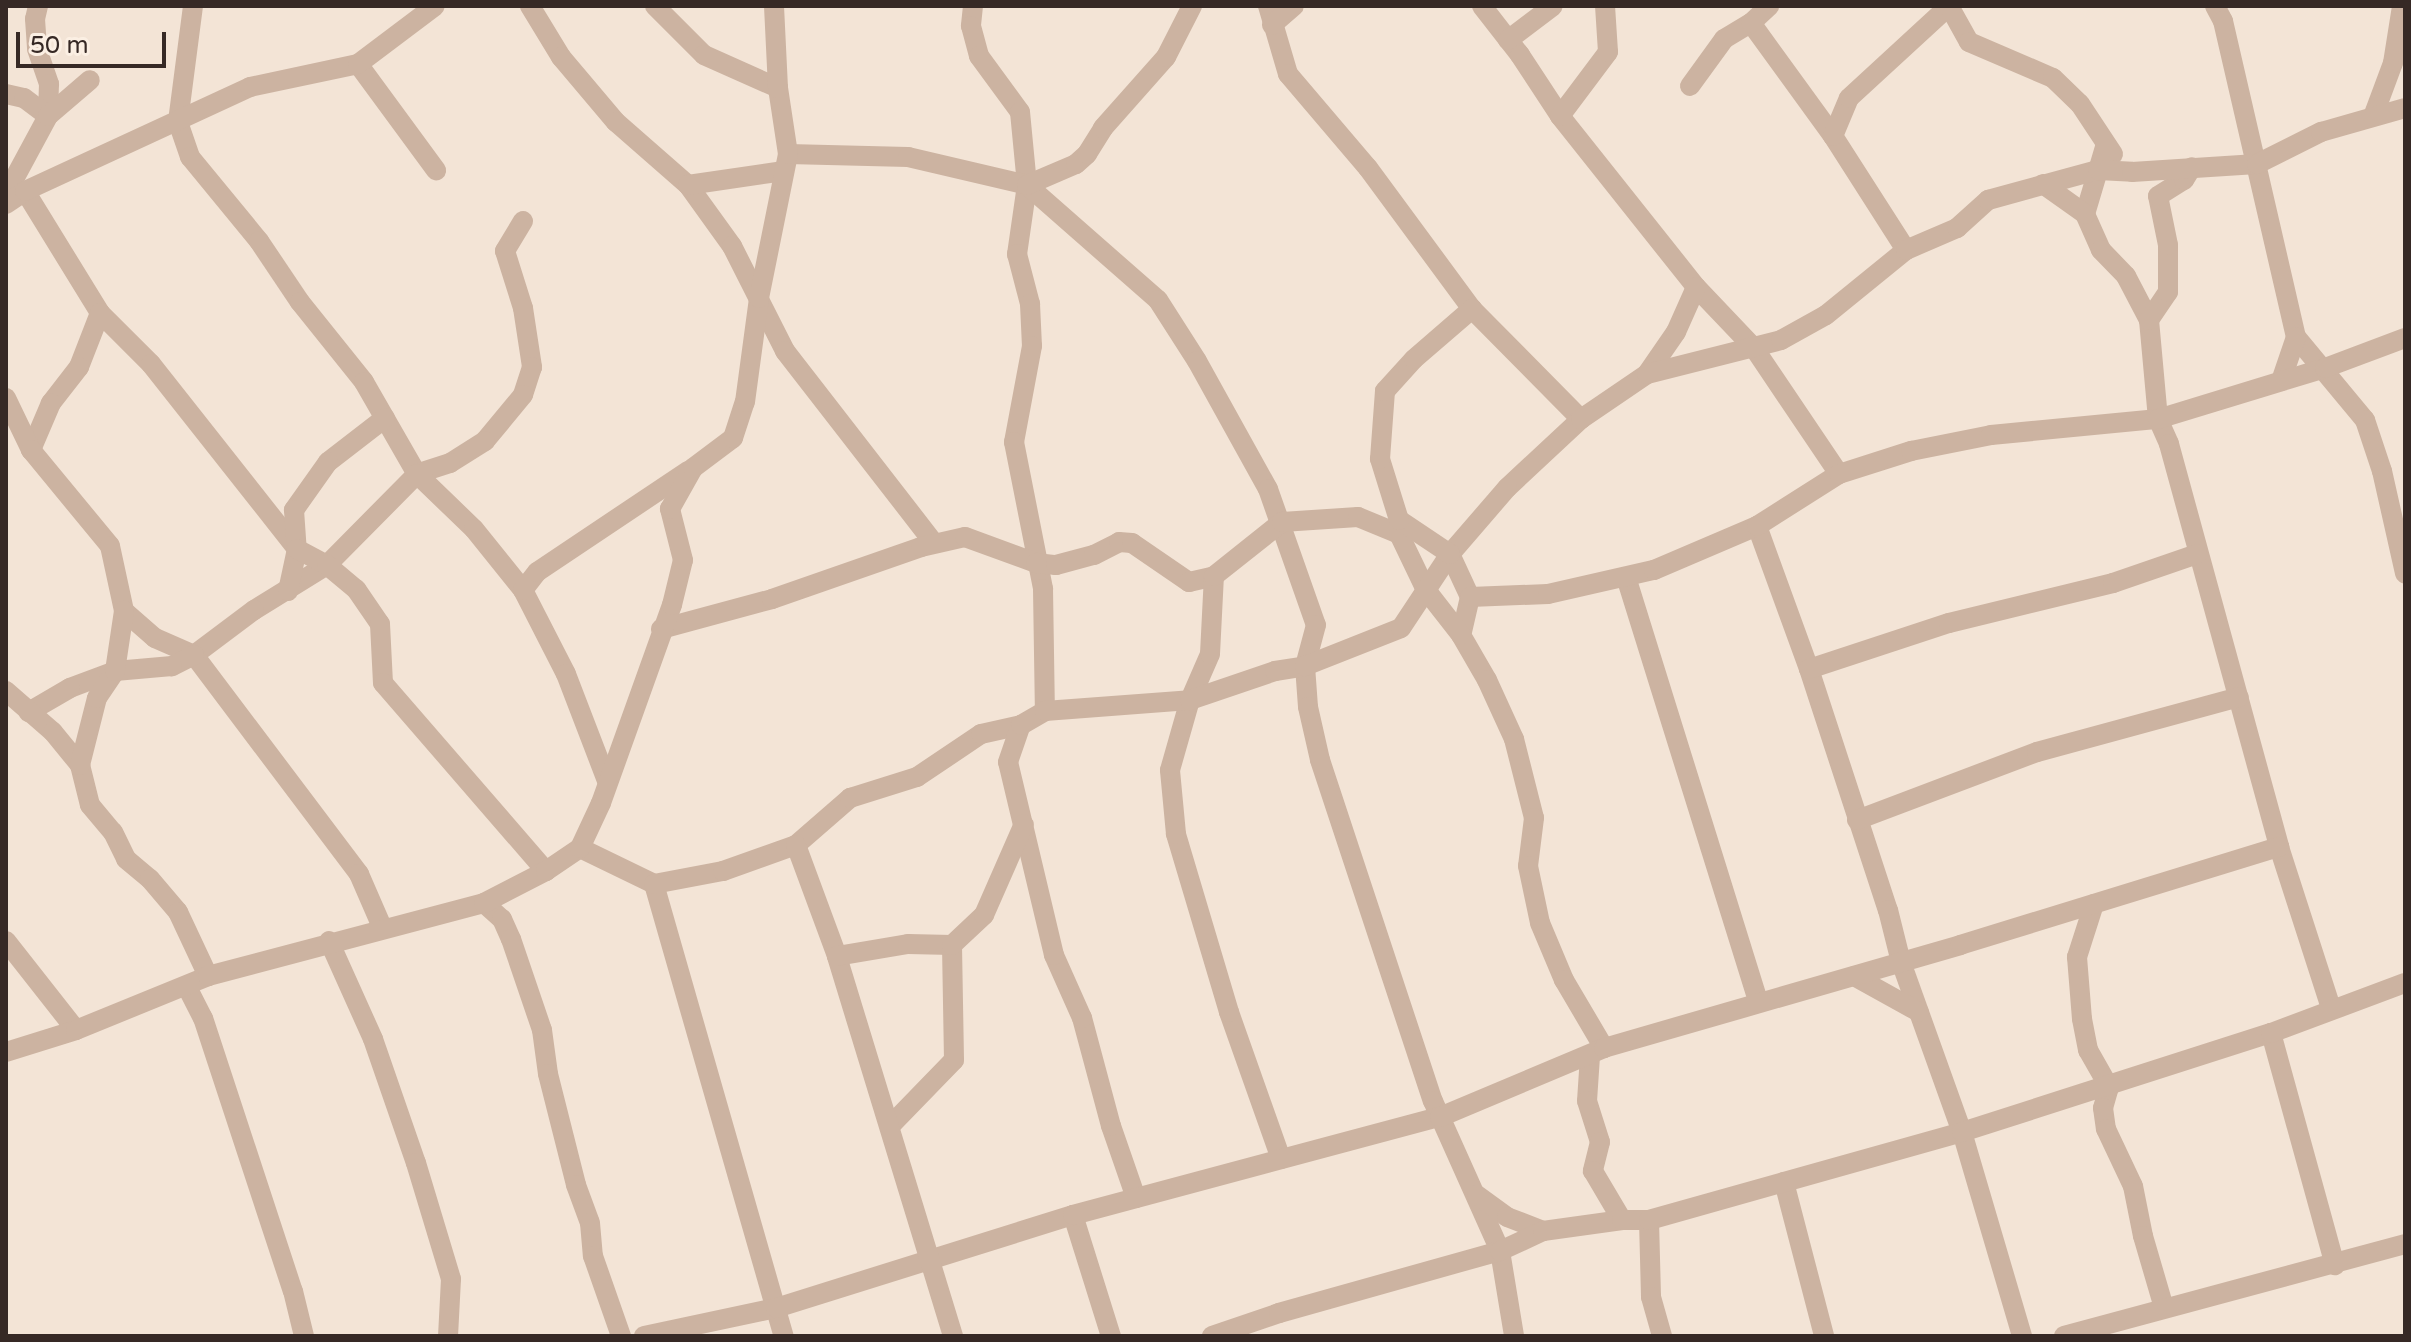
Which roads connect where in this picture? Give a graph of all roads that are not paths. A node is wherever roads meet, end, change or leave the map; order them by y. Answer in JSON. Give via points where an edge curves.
{"nodes":[{"id":1,"x":38,"y":6,"type":"edge"},
{"id":2,"x":193,"y":6,"type":"edge"},
{"id":3,"x":435,"y":6,"type":"edge"},
{"id":4,"x":530,"y":6,"type":"edge"},
{"id":5,"x":655,"y":6,"type":"edge"},
{"id":6,"x":774,"y":6,"type":"edge"},
{"id":7,"x":973,"y":6,"type":"edge"},
{"id":8,"x":1192,"y":6,"type":"edge"},
{"id":9,"x":1294,"y":6,"type":"edge"},
{"id":10,"x":1482,"y":6,"type":"edge"},
{"id":11,"x":1553,"y":6,"type":"edge"},
{"id":12,"x":1605,"y":6,"type":"edge"},
{"id":13,"x":1769,"y":6,"type":"edge"},
{"id":14,"x":2215,"y":6,"type":"edge"},
{"id":15,"x":2402,"y":6,"type":"edge"},
{"id":16,"x":1270,"y":16,"type":"edge"},
{"id":17,"x":1751,"y":23,"type":"junction"},
{"id":18,"x":1508,"y":40,"type":"junction"},
{"id":19,"x":358,"y":64,"type":"junction"},
{"id":20,"x":90,"y":80,"type":"dead end"},
{"id":21,"x":1690,"y":86,"type":"dead end"},
{"id":22,"x":778,"y":88,"type":"junction"},
{"id":23,"x":6,"y":94,"type":"edge"},
{"id":24,"x":2405,"y":108,"type":"edge"},
{"id":25,"x":2374,"y":114,"type":"junction"},
{"id":26,"x":48,"y":116,"type":"junction"},
{"id":27,"x":1560,"y":116,"type":"junction"},
{"id":28,"x":178,"y":122,"type":"junction"},
{"id":29,"x":1833,"y":136,"type":"junction"},
{"id":30,"x":2105,"y":147,"type":"junction"},
{"id":31,"x":786,"y":162,"type":"junction"},
{"id":32,"x":2257,"y":164,"type":"junction"},
{"id":33,"x":2192,"y":167,"type":"junction"},
{"id":34,"x":436,"y":170,"type":"dead end"},
{"id":35,"x":2098,"y":170,"type":"junction"},
{"id":36,"x":2132,"y":172,"type":"junction"},
{"id":37,"x":2043,"y":184,"type":"junction"},
{"id":38,"x":688,"y":185,"type":"junction"},
{"id":39,"x":1027,"y":185,"type":"junction"},
{"id":40,"x":16,"y":192,"type":"edge"},
{"id":41,"x":6,"y":204,"type":"edge"},
{"id":42,"x":2085,"y":214,"type":"junction"},
{"id":43,"x":523,"y":221,"type":"dead end"},
{"id":44,"x":1906,"y":250,"type":"junction"},
{"id":45,"x":1696,"y":287,"type":"junction"},
{"id":46,"x":759,"y":298,"type":"junction"},
{"id":47,"x":1472,"y":309,"type":"junction"},
{"id":48,"x":100,"y":313,"type":"junction"},
{"id":49,"x":2149,"y":320,"type":"junction"},
{"id":50,"x":2296,"y":337,"type":"junction"},
{"id":51,"x":2405,"y":338,"type":"edge"},
{"id":52,"x":1754,"y":348,"type":"junction"},
{"id":53,"x":2325,"y":368,"type":"junction"},
{"id":54,"x":1647,"y":374,"type":"junction"},
{"id":55,"x":2281,"y":381,"type":"junction"},
{"id":56,"x":6,"y":398,"type":"edge"},
{"id":57,"x":385,"y":418,"type":"junction"},
{"id":58,"x":1581,"y":419,"type":"junction"},
{"id":59,"x":2158,"y":419,"type":"junction"},
{"id":60,"x":31,"y":450,"type":"junction"},
{"id":61,"x":693,"y":468,"type":"junction"},
{"id":62,"x":2382,"y":471,"type":"junction"},
{"id":63,"x":417,"y":474,"type":"junction"},
{"id":64,"x":1839,"y":474,"type":"junction"},
{"id":65,"x":2405,"y":475,"type":"edge"},
{"id":66,"x":1282,"y":522,"type":"junction"},
{"id":67,"x":1757,"y":526,"type":"junction"},
{"id":68,"x":934,"y":543,"type":"junction"},
{"id":69,"x":297,"y":549,"type":"junction"},
{"id":70,"x":1450,"y":554,"type":"junction"},
{"id":71,"x":2197,"y":554,"type":"junction"},
{"id":72,"x":1036,"y":563,"type":"junction"},
{"id":73,"x":327,"y":565,"type":"junction"},
{"id":74,"x":2405,"y":573,"type":"edge"},
{"id":75,"x":1214,"y":576,"type":"junction"},
{"id":76,"x":1626,"y":577,"type":"junction"},
{"id":77,"x":523,"y":590,"type":"junction"},
{"id":78,"x":1426,"y":590,"type":"junction"},
{"id":79,"x":288,"y":591,"type":"junction"},
{"id":80,"x":1470,"y":597,"type":"junction"},
{"id":81,"x":124,"y":611,"type":"junction"},
{"id":82,"x":661,"y":629,"type":"junction"},
{"id":83,"x":1461,"y":635,"type":"junction"},
{"id":84,"x":194,"y":655,"type":"junction"},
{"id":85,"x":1305,"y":666,"type":"junction"},
{"id":86,"x":1809,"y":669,"type":"junction"},
{"id":87,"x":115,"y":671,"type":"junction"},
{"id":88,"x":6,"y":691,"type":"edge"},
{"id":89,"x":2239,"y":697,"type":"junction"},
{"id":90,"x":1190,"y":700,"type":"junction"},
{"id":91,"x":1045,"y":711,"type":"junction"},
{"id":92,"x":29,"y":712,"type":"junction"},
{"id":93,"x":1021,"y":725,"type":"junction"},
{"id":94,"x":80,"y":765,"type":"junction"},
{"id":95,"x":607,"y":781,"type":"junction"},
{"id":96,"x":1857,"y":820,"type":"junction"},
{"id":97,"x":1024,"y":824,"type":"junction"},
{"id":98,"x":796,"y":845,"type":"junction"},
{"id":99,"x":2279,"y":847,"type":"junction"},
{"id":100,"x":580,"y":848,"type":"junction"},
{"id":101,"x":546,"y":871,"type":"junction"},
{"id":102,"x":654,"y":884,"type":"junction"},
{"id":103,"x":484,"y":903,"type":"junction"},
{"id":104,"x":2094,"y":904,"type":"junction"},
{"id":105,"x":382,"y":927,"type":"junction"},
{"id":106,"x":6,"y":941,"type":"edge"},
{"id":107,"x":329,"y":941,"type":"junction"},
{"id":108,"x":952,"y":945,"type":"junction"},
{"id":109,"x":837,"y":956,"type":"junction"},
{"id":110,"x":1901,"y":962,"type":"junction"},
{"id":111,"x":208,"y":976,"type":"junction"},
{"id":112,"x":1854,"y":976,"type":"junction"},
{"id":113,"x":2405,"y":983,"type":"edge"},
{"id":114,"x":187,"y":987,"type":"junction"},
{"id":115,"x":1758,"y":1002,"type":"junction"},
{"id":116,"x":2331,"y":1008,"type":"junction"},
{"id":117,"x":1919,"y":1012,"type":"junction"},
{"id":118,"x":76,"y":1030,"type":"junction"},
{"id":119,"x":2271,"y":1033,"type":"junction"},
{"id":120,"x":6,"y":1052,"type":"edge"},
{"id":121,"x":1597,"y":1052,"type":"junction"},
{"id":122,"x":2109,"y":1087,"type":"junction"},
{"id":123,"x":1440,"y":1117,"type":"junction"},
{"id":124,"x":890,"y":1126,"type":"junction"},
{"id":125,"x":1962,"y":1132,"type":"junction"},
{"id":126,"x":1281,"y":1159,"type":"junction"},
{"id":127,"x":1784,"y":1182,"type":"junction"},
{"id":128,"x":1475,"y":1194,"type":"junction"},
{"id":129,"x":1136,"y":1198,"type":"junction"},
{"id":130,"x":1073,"y":1215,"type":"junction"},
{"id":131,"x":1622,"y":1220,"type":"junction"},
{"id":132,"x":1649,"y":1220,"type":"junction"},
{"id":133,"x":1543,"y":1231,"type":"junction"},
{"id":134,"x":2405,"y":1244,"type":"edge"},
{"id":135,"x":1500,"y":1251,"type":"junction"},
{"id":136,"x":930,"y":1261,"type":"junction"},
{"id":137,"x":2335,"y":1265,"type":"junction"},
{"id":138,"x":776,"y":1308,"type":"junction"},
{"id":139,"x":2164,"y":1308,"type":"junction"},
{"id":140,"x":304,"y":1336,"type":"edge"},
{"id":141,"x":448,"y":1336,"type":"edge"},
{"id":142,"x":621,"y":1336,"type":"edge"},
{"id":143,"x":644,"y":1336,"type":"edge"},
{"id":144,"x":784,"y":1336,"type":"edge"},
{"id":145,"x":953,"y":1336,"type":"edge"},
{"id":146,"x":1111,"y":1336,"type":"edge"},
{"id":147,"x":1212,"y":1336,"type":"edge"},
{"id":148,"x":1514,"y":1336,"type":"edge"},
{"id":149,"x":1662,"y":1336,"type":"edge"},
{"id":150,"x":1824,"y":1336,"type":"edge"},
{"id":151,"x":2022,"y":1336,"type":"edge"},
{"id":152,"x":2064,"y":1336,"type":"edge"}],
"edges":[{"from":1,"to":26,"type":"street","via":[[37,49],[49,84]]},
{"from":2,"to":28,"type":"street"},
{"from":3,"to":19,"type":"street"},
{"from":4,"to":38,"type":"street","via":[[561,57],[616,122]]},
{"from":5,"to":22,"type":"street","via":[[704,55]]},
{"from":6,"to":22,"type":"street"},
{"from":7,"to":39,"type":"street","via":[[971,26],[979,56],[1020,112]]},
{"from":8,"to":39,"type":"street","via":[[1166,57],[1103,128],[1087,154]]},
{"from":9,"to":16,"type":"street"},
{"from":10,"to":18,"type":"street"},
{"from":11,"to":18,"type":"street"},
{"from":12,"to":27,"type":"street","via":[[1608,52]]},
{"from":13,"to":17,"type":"street"},
{"from":14,"to":32,"type":"street"},
{"from":15,"to":25,"type":"street","via":[[2393,63]]},
{"from":16,"to":47,"type":"street","via":[[1288,74],[1368,168]]},
{"from":17,"to":21,"type":"street","via":[[1724,39]]},
{"from":17,"to":29,"type":"street"},
{"from":18,"to":27,"type":"street"},
{"from":19,"to":28,"type":"street","via":[[250,87]]},
{"from":19,"to":34,"type":"street"},
{"from":20,"to":26,"type":"street"},
{"from":22,"to":31,"type":"street"},
{"from":23,"to":26,"type":"street","via":[[24,98]]},
{"from":24,"to":25,"type":"street"},
{"from":25,"to":32,"type":"street","via":[[2321,132]]},
{"from":26,"to":40,"type":"street"},
{"from":27,"to":45,"type":"street"},
{"from":28,"to":40,"type":"street"},
{"from":28,"to":57,"type":"street","via":[[190,157],[259,241]]},
{"from":29,"to":30,"type":"street","via":[[1849,98],[1949,6],[1969,42],[2053,78],[2080,104]]},
{"from":29,"to":44,"type":"street"},
{"from":30,"to":35,"type":"street"},
{"from":30,"to":36,"type":"street"},
{"from":31,"to":38,"type":"street"},
{"from":31,"to":39,"type":"street","via":[[908,157]]},
{"from":31,"to":46,"type":"street"},
{"from":32,"to":33,"type":"street"},
{"from":32,"to":50,"type":"street"},
{"from":33,"to":36,"type":"street"},
{"from":33,"to":49,"type":"street","via":[[2184,180],[2158,196],[2168,245],[2168,292]]},
{"from":35,"to":36,"type":"street"},
{"from":35,"to":37,"type":"street"},
{"from":35,"to":42,"type":"street"},
{"from":37,"to":42,"type":"street"},
{"from":37,"to":44,"type":"street","via":[[1988,200],[1957,228]]},
{"from":38,"to":46,"type":"street","via":[[732,246]]},
{"from":39,"to":66,"type":"street","via":[[1158,300],[1197,361]]},
{"from":39,"to":72,"type":"street","via":[[1017,254],[1030,304],[1032,346],[1014,442]]},
{"from":40,"to":41,"type":"street"},
{"from":40,"to":48,"type":"street"},
{"from":42,"to":49,"type":"street","via":[[2101,250],[2126,276]]},
{"from":43,"to":63,"type":"street","via":[[505,251],[523,308],[532,367],[523,395],[485,441],[450,463]]},
{"from":44,"to":52,"type":"street","via":[[1826,315]]},
{"from":45,"to":52,"type":"street"},
{"from":45,"to":54,"type":"street","via":[[1676,332]]},
{"from":46,"to":61,"type":"street","via":[[747,394],[733,438]]},
{"from":46,"to":68,"type":"street","via":[[785,351]]},
{"from":47,"to":58,"type":"street"},
{"from":47,"to":70,"type":"street","via":[[1385,391],[1380,459],[1399,520]]},
{"from":48,"to":60,"type":"street","via":[[79,367],[51,403]]},
{"from":48,"to":69,"type":"street","via":[[151,364]]},
{"from":49,"to":59,"type":"street"},
{"from":50,"to":53,"type":"street"},
{"from":50,"to":55,"type":"street"},
{"from":51,"to":53,"type":"street"},
{"from":52,"to":54,"type":"street"},
{"from":52,"to":64,"type":"street"},
{"from":53,"to":55,"type":"street"},
{"from":53,"to":62,"type":"street","via":[[2365,420]]},
{"from":54,"to":58,"type":"street"},
{"from":55,"to":59,"type":"street"},
{"from":56,"to":60,"type":"street"},
{"from":57,"to":63,"type":"street"},
{"from":57,"to":69,"type":"street","via":[[328,462],[294,510]]},
{"from":58,"to":70,"type":"street","via":[[1507,488]]},
{"from":59,"to":64,"type":"street","via":[[1991,435],[1911,451]]},
{"from":59,"to":71,"type":"street"},
{"from":60,"to":81,"type":"street","via":[[110,546]]},
{"from":61,"to":77,"type":"street","via":[[537,572]]},
{"from":61,"to":82,"type":"street","via":[[670,509],[683,560]]},
{"from":62,"to":65,"type":"street"},
{"from":62,"to":74,"type":"street"},
{"from":63,"to":73,"type":"street"},
{"from":63,"to":77,"type":"street","via":[[474,529]]},
{"from":64,"to":67,"type":"street"},
{"from":66,"to":75,"type":"street"},
{"from":66,"to":78,"type":"street","via":[[1358,517],[1399,534]]},
{"from":66,"to":85,"type":"street","via":[[1316,625]]},
{"from":67,"to":76,"type":"street"},
{"from":67,"to":86,"type":"street"},
{"from":68,"to":72,"type":"street","via":[[965,537]]},
{"from":68,"to":82,"type":"street","via":[[772,599]]},
{"from":69,"to":73,"type":"street"},
{"from":69,"to":79,"type":"street"},
{"from":70,"to":78,"type":"street"},
{"from":70,"to":80,"type":"street"},
{"from":71,"to":86,"type":"street","via":[[2113,583],[1949,623]]},
{"from":71,"to":89,"type":"street"},
{"from":72,"to":75,"type":"street","via":[[1056,565],[1119,542],[1132,543],[1189,582]]},
{"from":72,"to":91,"type":"street","via":[[1043,589]]},
{"from":73,"to":79,"type":"street"},
{"from":73,"to":101,"type":"street","via":[[356,589],[380,624],[383,683]]},
{"from":75,"to":90,"type":"street","via":[[1210,654]]},
{"from":76,"to":80,"type":"street","via":[[1548,594]]},
{"from":76,"to":115,"type":"street"},
{"from":77,"to":95,"type":"street","via":[[566,674]]},
{"from":78,"to":83,"type":"street"},
{"from":78,"to":85,"type":"street","via":[[1401,628]]},
{"from":79,"to":84,"type":"street"},
{"from":80,"to":83,"type":"street"},
{"from":81,"to":84,"type":"street","via":[[155,638]]},
{"from":81,"to":87,"type":"street"},
{"from":82,"to":95,"type":"street"},
{"from":83,"to":121,"type":"street","via":[[1514,739],[1534,818],[1528,866],[1540,923]]},
{"from":84,"to":87,"type":"street","via":[[172,666]]},
{"from":84,"to":105,"type":"street","via":[[359,874]]},
{"from":85,"to":90,"type":"street"},
{"from":85,"to":123,"type":"street","via":[[1308,707],[1336,814]]},
{"from":86,"to":96,"type":"street"},
{"from":87,"to":92,"type":"street","via":[[70,688]]},
{"from":87,"to":94,"type":"street","via":[[97,698]]},
{"from":88,"to":92,"type":"street"},
{"from":89,"to":96,"type":"street","via":[[2037,752]]},
{"from":89,"to":99,"type":"street"},
{"from":90,"to":91,"type":"street"},
{"from":90,"to":126,"type":"street","via":[[1170,770],[1176,834],[1229,1012]]},
{"from":91,"to":93,"type":"street"},
{"from":92,"to":94,"type":"street"},
{"from":93,"to":97,"type":"street","via":[[1008,762]]},
{"from":93,"to":98,"type":"street","via":[[981,734],[917,777],[850,798]]},
{"from":94,"to":111,"type":"street","via":[[90,805],[113,832],[126,859],[178,912]]},
{"from":95,"to":100,"type":"street"},
{"from":96,"to":110,"type":"street"},
{"from":97,"to":108,"type":"street","via":[[984,915]]},
{"from":97,"to":129,"type":"street","via":[[1054,955],[1082,1018]]},
{"from":98,"to":102,"type":"street","via":[[723,871]]},
{"from":98,"to":109,"type":"street"},
{"from":99,"to":104,"type":"street"},
{"from":99,"to":116,"type":"street"},
{"from":100,"to":101,"type":"street"},
{"from":100,"to":102,"type":"street"},
{"from":101,"to":103,"type":"street"},
{"from":102,"to":138,"type":"street"},
{"from":103,"to":105,"type":"street"},
{"from":103,"to":142,"type":"street","via":[[502,919],[542,1030],[548,1074],[590,1223],[593,1256]]},
{"from":104,"to":110,"type":"street"},
{"from":104,"to":122,"type":"street","via":[[2077,957],[2077,988],[2088,1050]]},
{"from":105,"to":107,"type":"street"},
{"from":106,"to":118,"type":"street"},
{"from":107,"to":111,"type":"street"},
{"from":107,"to":141,"type":"street","via":[[373,1039],[451,1279]]},
{"from":108,"to":109,"type":"street","via":[[908,944]]},
{"from":108,"to":124,"type":"street","via":[[954,1060]]},
{"from":109,"to":124,"type":"street"},
{"from":110,"to":112,"type":"street"},
{"from":110,"to":117,"type":"street"},
{"from":111,"to":114,"type":"street"},
{"from":112,"to":115,"type":"street"},
{"from":112,"to":117,"type":"street"},
{"from":113,"to":116,"type":"street"},
{"from":114,"to":118,"type":"street"},
{"from":114,"to":140,"type":"street","via":[[203,1018]]},
{"from":115,"to":121,"type":"street"},
{"from":116,"to":119,"type":"street"},
{"from":117,"to":125,"type":"street"},
{"from":118,"to":120,"type":"street"},
{"from":119,"to":122,"type":"street"},
{"from":119,"to":137,"type":"street"},
{"from":121,"to":123,"type":"street"},
{"from":121,"to":131,"type":"street","via":[[1587,1101],[1600,1142],[1593,1171]]},
{"from":122,"to":125,"type":"street"},
{"from":122,"to":139,"type":"street","via":[[2103,1108],[2106,1129],[2133,1186]]},
{"from":123,"to":126,"type":"street"},
{"from":123,"to":128,"type":"street"},
{"from":124,"to":136,"type":"street"},
{"from":125,"to":127,"type":"street"},
{"from":125,"to":151,"type":"street"},
{"from":126,"to":129,"type":"street"},
{"from":127,"to":132,"type":"street"},
{"from":127,"to":150,"type":"street"},
{"from":128,"to":133,"type":"street","via":[[1507,1217]]},
{"from":128,"to":135,"type":"street"},
{"from":129,"to":130,"type":"street"},
{"from":130,"to":136,"type":"street"},
{"from":130,"to":146,"type":"street"},
{"from":131,"to":132,"type":"street"},
{"from":131,"to":133,"type":"street"},
{"from":132,"to":149,"type":"street","via":[[1651,1297]]},
{"from":133,"to":135,"type":"street"},
{"from":134,"to":137,"type":"street"},
{"from":135,"to":147,"type":"street"},
{"from":135,"to":148,"type":"street"},
{"from":136,"to":138,"type":"street"},
{"from":136,"to":145,"type":"street"},
{"from":137,"to":139,"type":"street"},
{"from":138,"to":143,"type":"street"},
{"from":138,"to":144,"type":"street"},
{"from":139,"to":152,"type":"street"}]}
